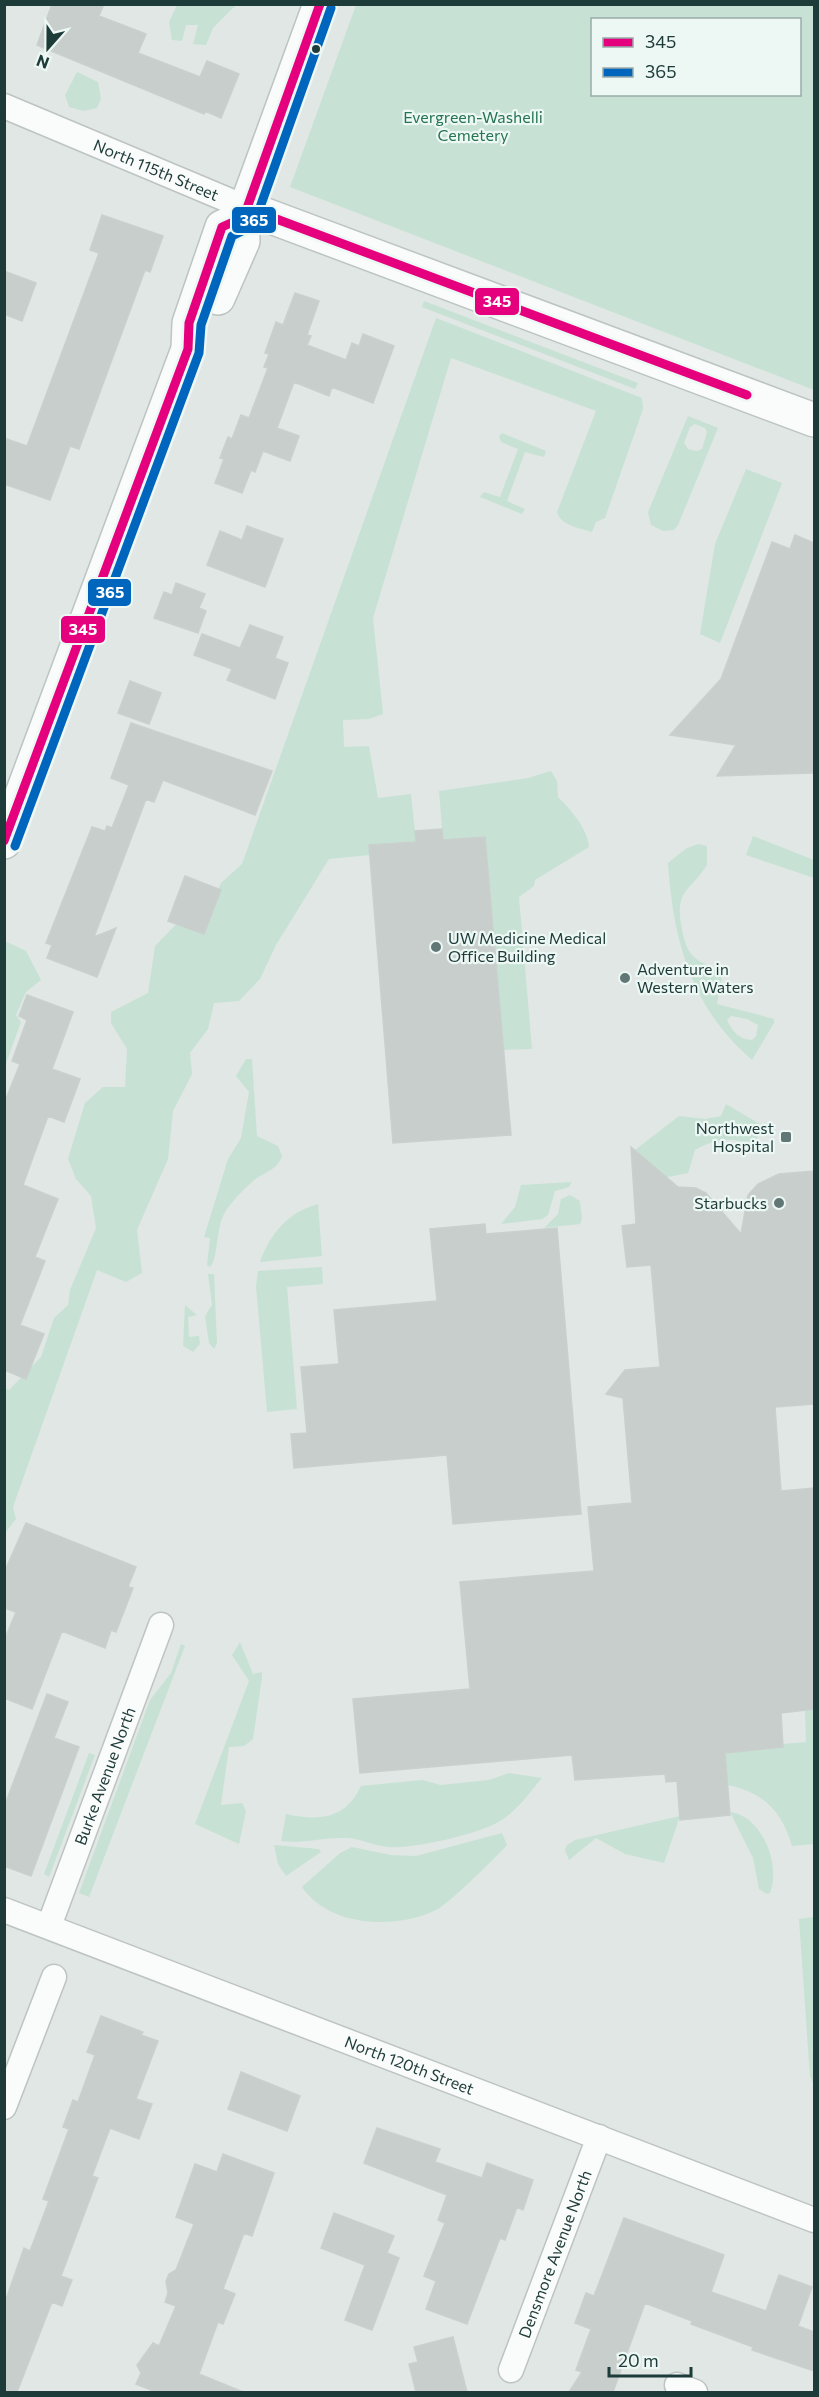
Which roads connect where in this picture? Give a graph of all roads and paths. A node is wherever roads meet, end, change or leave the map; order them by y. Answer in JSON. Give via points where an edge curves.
{"nodes":[{"id":1,"x":320,"y":4,"type":"edge"},
{"id":2,"x":4,"y":106,"type":"edge"},
{"id":3,"x":244,"y":213,"type":"junction"},
{"id":4,"x":814,"y":420,"type":"edge"},
{"id":5,"x":4,"y":842,"type":"edge"},
{"id":6,"x":160,"y":1624,"type":"dead end"},
{"id":7,"x":4,"y":1910,"type":"edge"},
{"id":8,"x":49,"y":1926,"type":"junction"},
{"id":9,"x":54,"y":1977,"type":"dead end"},
{"id":10,"x":4,"y":2107,"type":"edge"},
{"id":11,"x":599,"y":2137,"type":"junction"},
{"id":12,"x":814,"y":2220,"type":"edge"},
{"id":13,"x":511,"y":2370,"type":"dead end"}],
"edges":[{"from":1,"to":3,"type":"street"},
{"from":2,"to":3,"type":"street","name":"North 115th Street","via":[[146,163]]},
{"from":3,"to":4,"type":"street","name":"North 115th Street"},
{"from":3,"to":5,"type":"street","via":[[222,227],[189,323],[188,349]]},
{"from":6,"to":8,"type":"street","name":"Burke Avenue North"},
{"from":7,"to":8,"type":"street","name":"North 120th Street"},
{"from":8,"to":11,"type":"street","name":"North 120th Street"},
{"from":9,"to":10,"type":"street"},
{"from":11,"to":12,"type":"street","name":"North 120th Street"},
{"from":11,"to":13,"type":"street","name":"Densmore Avenue North"}]}
